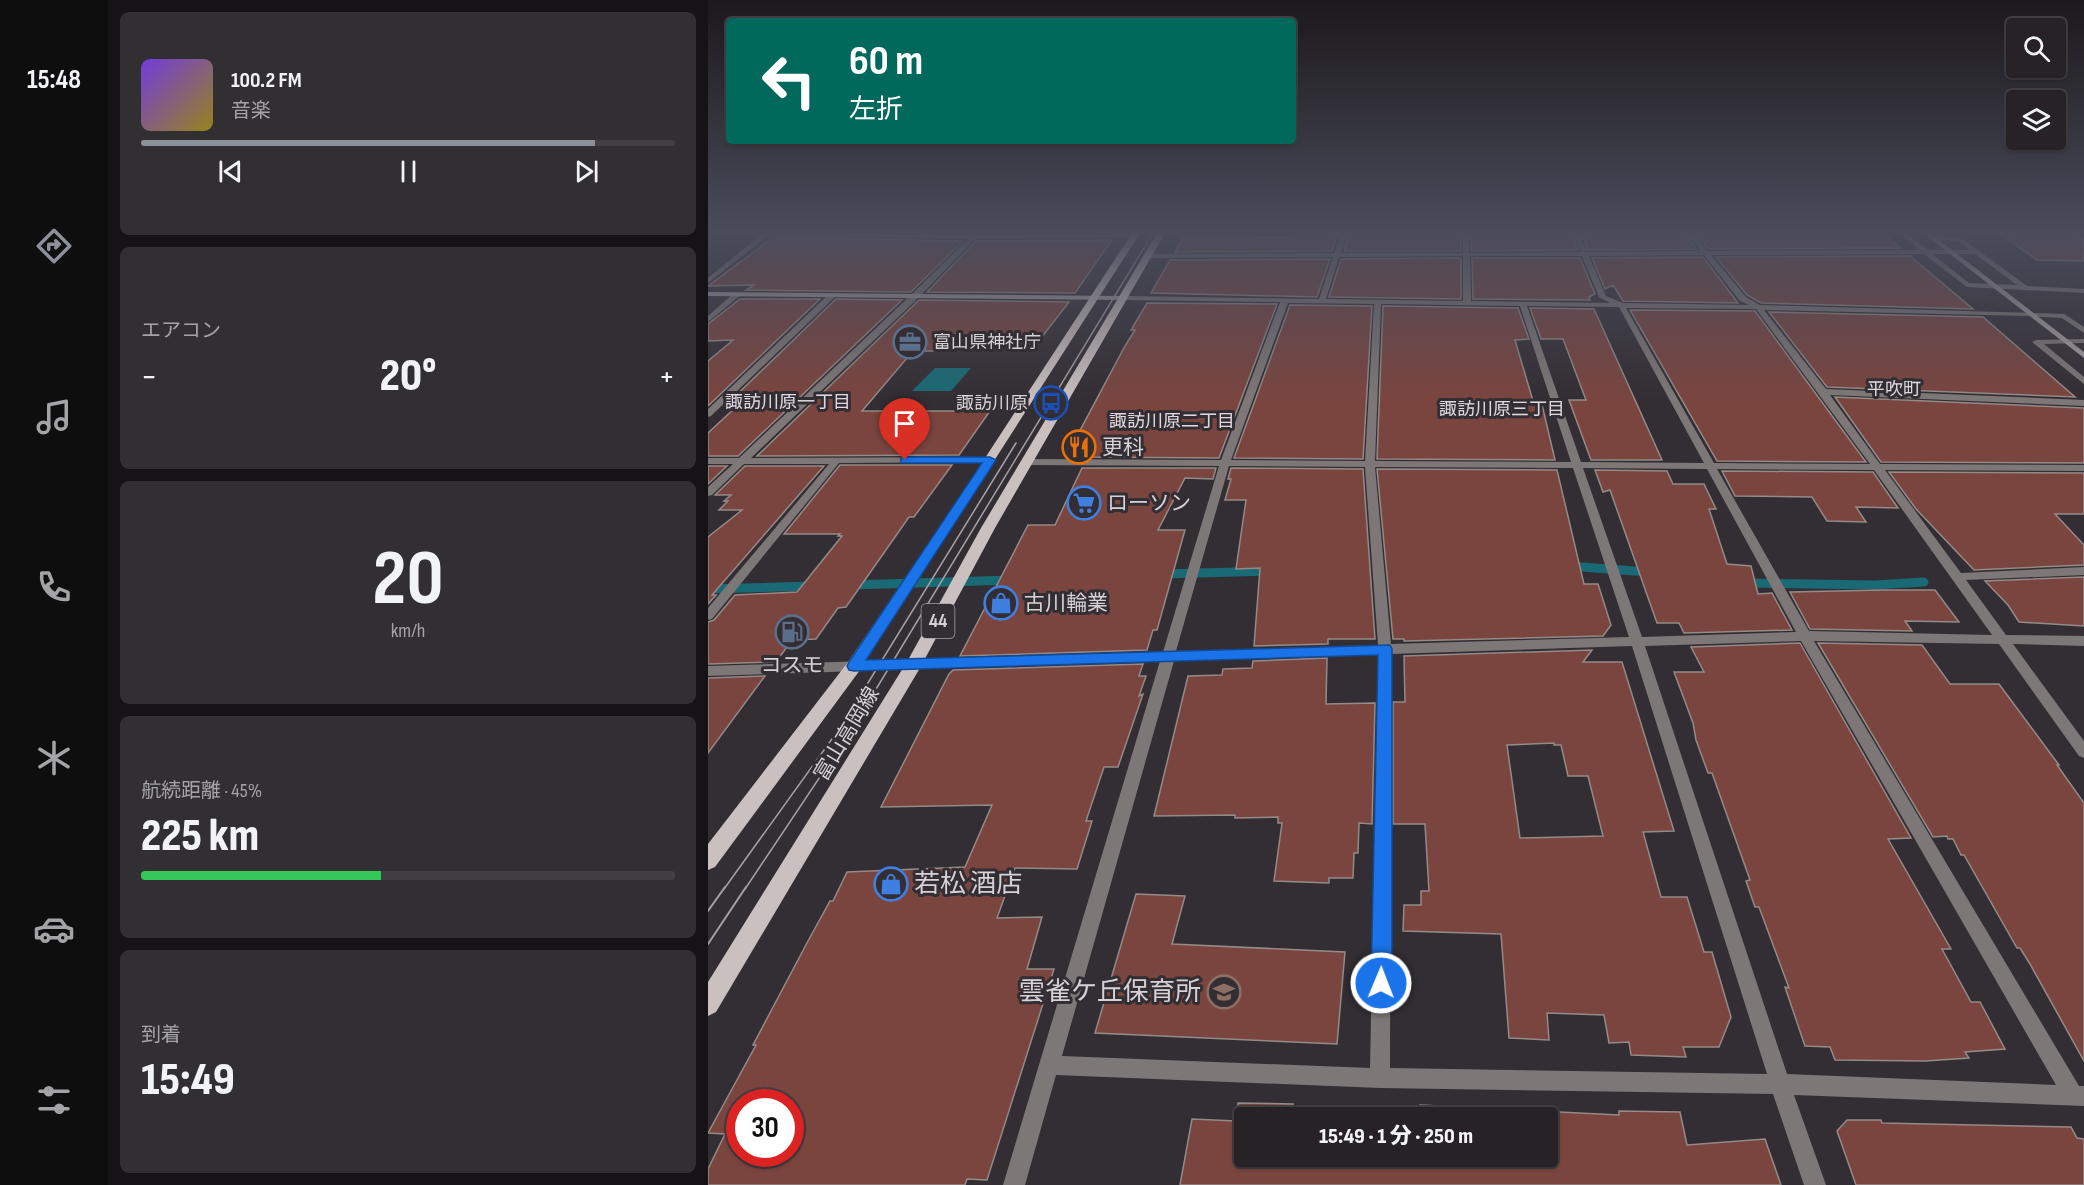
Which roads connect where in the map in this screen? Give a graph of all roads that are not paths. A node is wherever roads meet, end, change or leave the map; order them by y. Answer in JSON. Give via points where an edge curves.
{"nodes":[{"id":1,"x":923,"y":288,"type":"edge"},
{"id":2,"x":1100,"y":288,"type":"edge"},
{"id":3,"x":1128,"y":288,"type":"edge"},
{"id":4,"x":1326,"y":288,"type":"edge"},
{"id":5,"x":1467,"y":288,"type":"edge"},
{"id":6,"x":1599,"y":288,"type":"edge"},
{"id":7,"x":1734,"y":288,"type":"edge"},
{"id":8,"x":1998,"y":288,"type":"edge"},
{"id":9,"x":2032,"y":288,"type":"edge"},
{"id":10,"x":2084,"y":291,"type":"edge"},
{"id":11,"x":708,"y":294,"type":"edge"},
{"id":12,"x":738,"y":294,"type":"junction"},
{"id":13,"x":833,"y":295,"type":"junction"},
{"id":14,"x":914,"y":297,"type":"junction"},
{"id":15,"x":1094,"y":297,"type":"junction"},
{"id":16,"x":1122,"y":298,"type":"junction"},
{"id":17,"x":1285,"y":300,"type":"junction"},
{"id":18,"x":1322,"y":300,"type":"junction"},
{"id":19,"x":1378,"y":302,"type":"junction"},
{"id":20,"x":1467,"y":303,"type":"junction"},
{"id":21,"x":1522,"y":304,"type":"junction"},
{"id":22,"x":1621,"y":305,"type":"junction"},
{"id":23,"x":1758,"y":307,"type":"junction"},
{"id":24,"x":2030,"y":314,"type":"junction"},
{"id":25,"x":708,"y":320,"type":"edge"},
{"id":26,"x":2084,"y":331,"type":"edge"},
{"id":27,"x":2063,"y":340,"type":"junction"},
{"id":28,"x":2084,"y":340,"type":"edge"},
{"id":29,"x":2084,"y":356,"type":"edge"},
{"id":30,"x":2084,"y":381,"type":"edge"},
{"id":31,"x":1823,"y":392,"type":"junction"},
{"id":32,"x":2084,"y":403,"type":"edge"},
{"id":33,"x":708,"y":414,"type":"edge"},
{"id":34,"x":837,"y":460,"type":"junction"},
{"id":35,"x":990,"y":460,"type":"junction"},
{"id":36,"x":708,"y":461,"type":"edge"},
{"id":37,"x":739,"y":461,"type":"junction"},
{"id":38,"x":1027,"y":462,"type":"junction"},
{"id":39,"x":1225,"y":463,"type":"junction"},
{"id":40,"x":1370,"y":465,"type":"junction"},
{"id":41,"x":1576,"y":467,"type":"junction"},
{"id":42,"x":1709,"y":467,"type":"junction"},
{"id":43,"x":1877,"y":467,"type":"junction"},
{"id":44,"x":2084,"y":468,"type":"edge"},
{"id":45,"x":708,"y":493,"type":"edge"},
{"id":46,"x":2084,"y":571,"type":"edge"},
{"id":47,"x":1957,"y":577,"type":"junction"},
{"id":48,"x":708,"y":616,"type":"edge"},
{"id":49,"x":1804,"y":636,"type":"junction"},
{"id":50,"x":2003,"y":639,"type":"junction"},
{"id":51,"x":2084,"y":641,"type":"edge"},
{"id":52,"x":1637,"y":642,"type":"junction"},
{"id":53,"x":1385,"y":649,"type":"junction"},
{"id":54,"x":1169,"y":657,"type":"junction"},
{"id":55,"x":914,"y":664,"type":"junction"},
{"id":56,"x":854,"y":666,"type":"junction"},
{"id":57,"x":708,"y":671,"type":"edge"},
{"id":58,"x":2084,"y":752,"type":"edge"},
{"id":59,"x":708,"y":860,"type":"edge"},
{"id":60,"x":708,"y":1004,"type":"edge"},
{"id":61,"x":1049,"y":1065,"type":"junction"},
{"id":62,"x":1380,"y":1078,"type":"junction"},
{"id":63,"x":1780,"y":1084,"type":"junction"},
{"id":64,"x":2079,"y":1096,"type":"edge"},
{"id":65,"x":1014,"y":1185,"type":"edge"},
{"id":66,"x":1815,"y":1185,"type":"edge"}],
"edges":[{"from":1,"to":14,"type":"street"},
{"from":2,"to":15,"type":"main road","name":"富山高岡線","number":"44"},
{"from":3,"to":16,"type":"main road","name":"富山高岡線","number":"44"},
{"from":4,"to":18,"type":"street"},
{"from":5,"to":20,"type":"street"},
{"from":6,"to":22,"type":"street","via":[[1603,297]]},
{"from":7,"to":23,"type":"street","via":[[1743,299]]},
{"from":8,"to":24,"type":"main road"},
{"from":9,"to":10,"type":"street"},
{"from":11,"to":12,"type":"main road"},
{"from":12,"to":13,"type":"main road"},
{"from":12,"to":25,"type":"street"},
{"from":13,"to":14,"type":"main road"},
{"from":13,"to":33,"type":"street"},
{"from":14,"to":15,"type":"main road"},
{"from":14,"to":37,"type":"street"},
{"from":15,"to":16,"type":"main road"},
{"from":15,"to":35,"type":"main road","name":"富山高岡線","number":"44"},
{"from":16,"to":17,"type":"street"},
{"from":16,"to":38,"type":"main road","name":"富山高岡線","number":"44"},
{"from":17,"to":18,"type":"street"},
{"from":17,"to":39,"type":"street"},
{"from":18,"to":19,"type":"street"},
{"from":19,"to":20,"type":"street"},
{"from":19,"to":40,"type":"street"},
{"from":20,"to":21,"type":"street"},
{"from":21,"to":22,"type":"street"},
{"from":21,"to":41,"type":"street"},
{"from":22,"to":23,"type":"street"},
{"from":22,"to":42,"type":"street"},
{"from":23,"to":24,"type":"street"},
{"from":23,"to":31,"type":"street"},
{"from":24,"to":26,"type":"street","via":[[2064,316]]},
{"from":24,"to":27,"type":"main road"},
{"from":27,"to":28,"type":"street"},
{"from":27,"to":29,"type":"main road"},
{"from":27,"to":30,"type":"street","via":[[2036,342]]},
{"from":31,"to":32,"type":"street"},
{"from":31,"to":43,"type":"street"},
{"from":34,"to":35,"type":"street"},
{"from":34,"to":37,"type":"street"},
{"from":34,"to":48,"type":"street"},
{"from":35,"to":56,"type":"main road","name":"富山高岡線","number":"44"},
{"from":36,"to":37,"type":"street"},
{"from":37,"to":45,"type":"street"},
{"from":38,"to":39,"type":"street"},
{"from":38,"to":55,"type":"main road","name":"富山高岡線","number":"44"},
{"from":39,"to":40,"type":"street"},
{"from":39,"to":54,"type":"street"},
{"from":40,"to":41,"type":"street"},
{"from":40,"to":53,"type":"street"},
{"from":41,"to":42,"type":"street"},
{"from":41,"to":52,"type":"street"},
{"from":42,"to":43,"type":"street"},
{"from":42,"to":49,"type":"street"},
{"from":43,"to":44,"type":"street"},
{"from":43,"to":47,"type":"street"},
{"from":46,"to":47,"type":"street"},
{"from":47,"to":50,"type":"street"},
{"from":49,"to":50,"type":"street"},
{"from":49,"to":52,"type":"street"},
{"from":49,"to":64,"type":"street"},
{"from":50,"to":51,"type":"street"},
{"from":50,"to":58,"type":"street"},
{"from":52,"to":53,"type":"street"},
{"from":52,"to":63,"type":"street"},
{"from":53,"to":54,"type":"street"},
{"from":53,"to":62,"type":"street"},
{"from":54,"to":55,"type":"street"},
{"from":54,"to":61,"type":"street"},
{"from":55,"to":56,"type":"street"},
{"from":55,"to":60,"type":"main road","name":"富山高岡線","number":"44"},
{"from":56,"to":57,"type":"street"},
{"from":56,"to":59,"type":"main road","name":"富山高岡線","number":"44"},
{"from":61,"to":62,"type":"street"},
{"from":61,"to":65,"type":"street"},
{"from":62,"to":63,"type":"street"},
{"from":63,"to":64,"type":"street"},
{"from":63,"to":66,"type":"street"}]}
